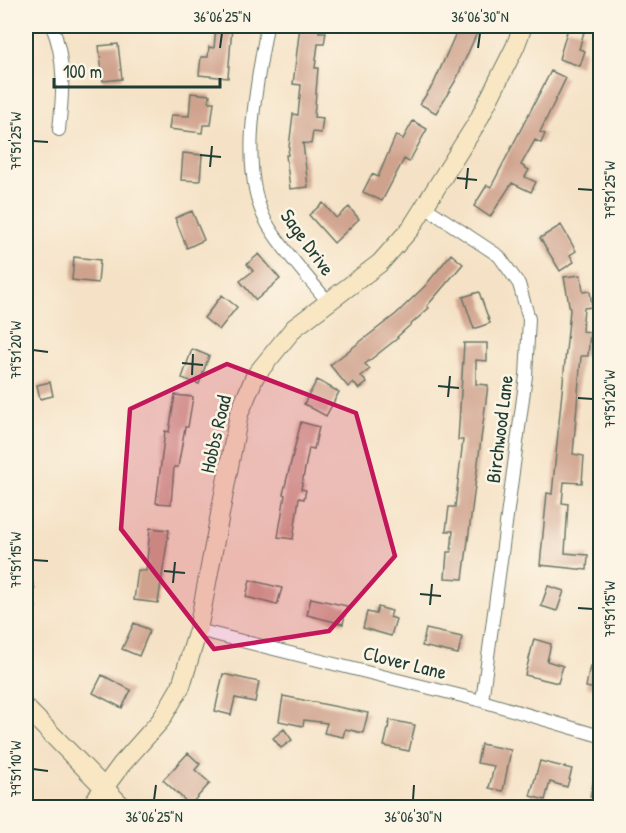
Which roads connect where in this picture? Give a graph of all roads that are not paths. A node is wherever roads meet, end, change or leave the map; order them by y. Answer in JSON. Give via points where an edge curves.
{"nodes":[{"id":1,"x":52,"y":26,"type":"edge"},
{"id":2,"x":267,"y":26,"type":"edge"},
{"id":3,"x":523,"y":26,"type":"edge"},
{"id":4,"x":59,"y":130,"type":"dead end"},
{"id":5,"x":425,"y":207,"type":"junction"},
{"id":6,"x":328,"y":302,"type":"junction"},
{"id":7,"x":198,"y":630,"type":"junction"},
{"id":8,"x":482,"y":701,"type":"junction"},
{"id":9,"x":26,"y":708,"type":"edge"},
{"id":10,"x":600,"y":736,"type":"edge"},
{"id":11,"x":104,"y":787,"type":"junction"},
{"id":12,"x":89,"y":807,"type":"edge"},
{"id":13,"x":124,"y":807,"type":"edge"}],
"edges":[{"from":1,"to":4,"type":"street","via":[[63,63]]},
{"from":2,"to":6,"type":"street","name":"Sage Drive","via":[[253,130],[252,181],[268,225]]},
{"from":3,"to":5,"type":"street","name":"Hobbs Road","via":[[478,121]]},
{"from":5,"to":6,"type":"street","name":"Hobbs Road","via":[[380,263]]},
{"from":5,"to":8,"type":"street","name":"Birchwood Lane","via":[[499,256],[519,284],[529,319],[526,376]]},
{"from":6,"to":7,"type":"street","name":"Hobbs Road","via":[[294,328],[268,357],[247,393],[239,414]]},
{"from":7,"to":8,"type":"street","name":"Clover Lane"},
{"from":7,"to":11,"type":"street","name":"Hobbs Road","via":[[171,706]]},
{"from":8,"to":10,"type":"street","name":"Clover Lane"},
{"from":9,"to":11,"type":"street"},
{"from":11,"to":12,"type":"street","name":"Hobbs Road"},
{"from":11,"to":13,"type":"street"}]}
